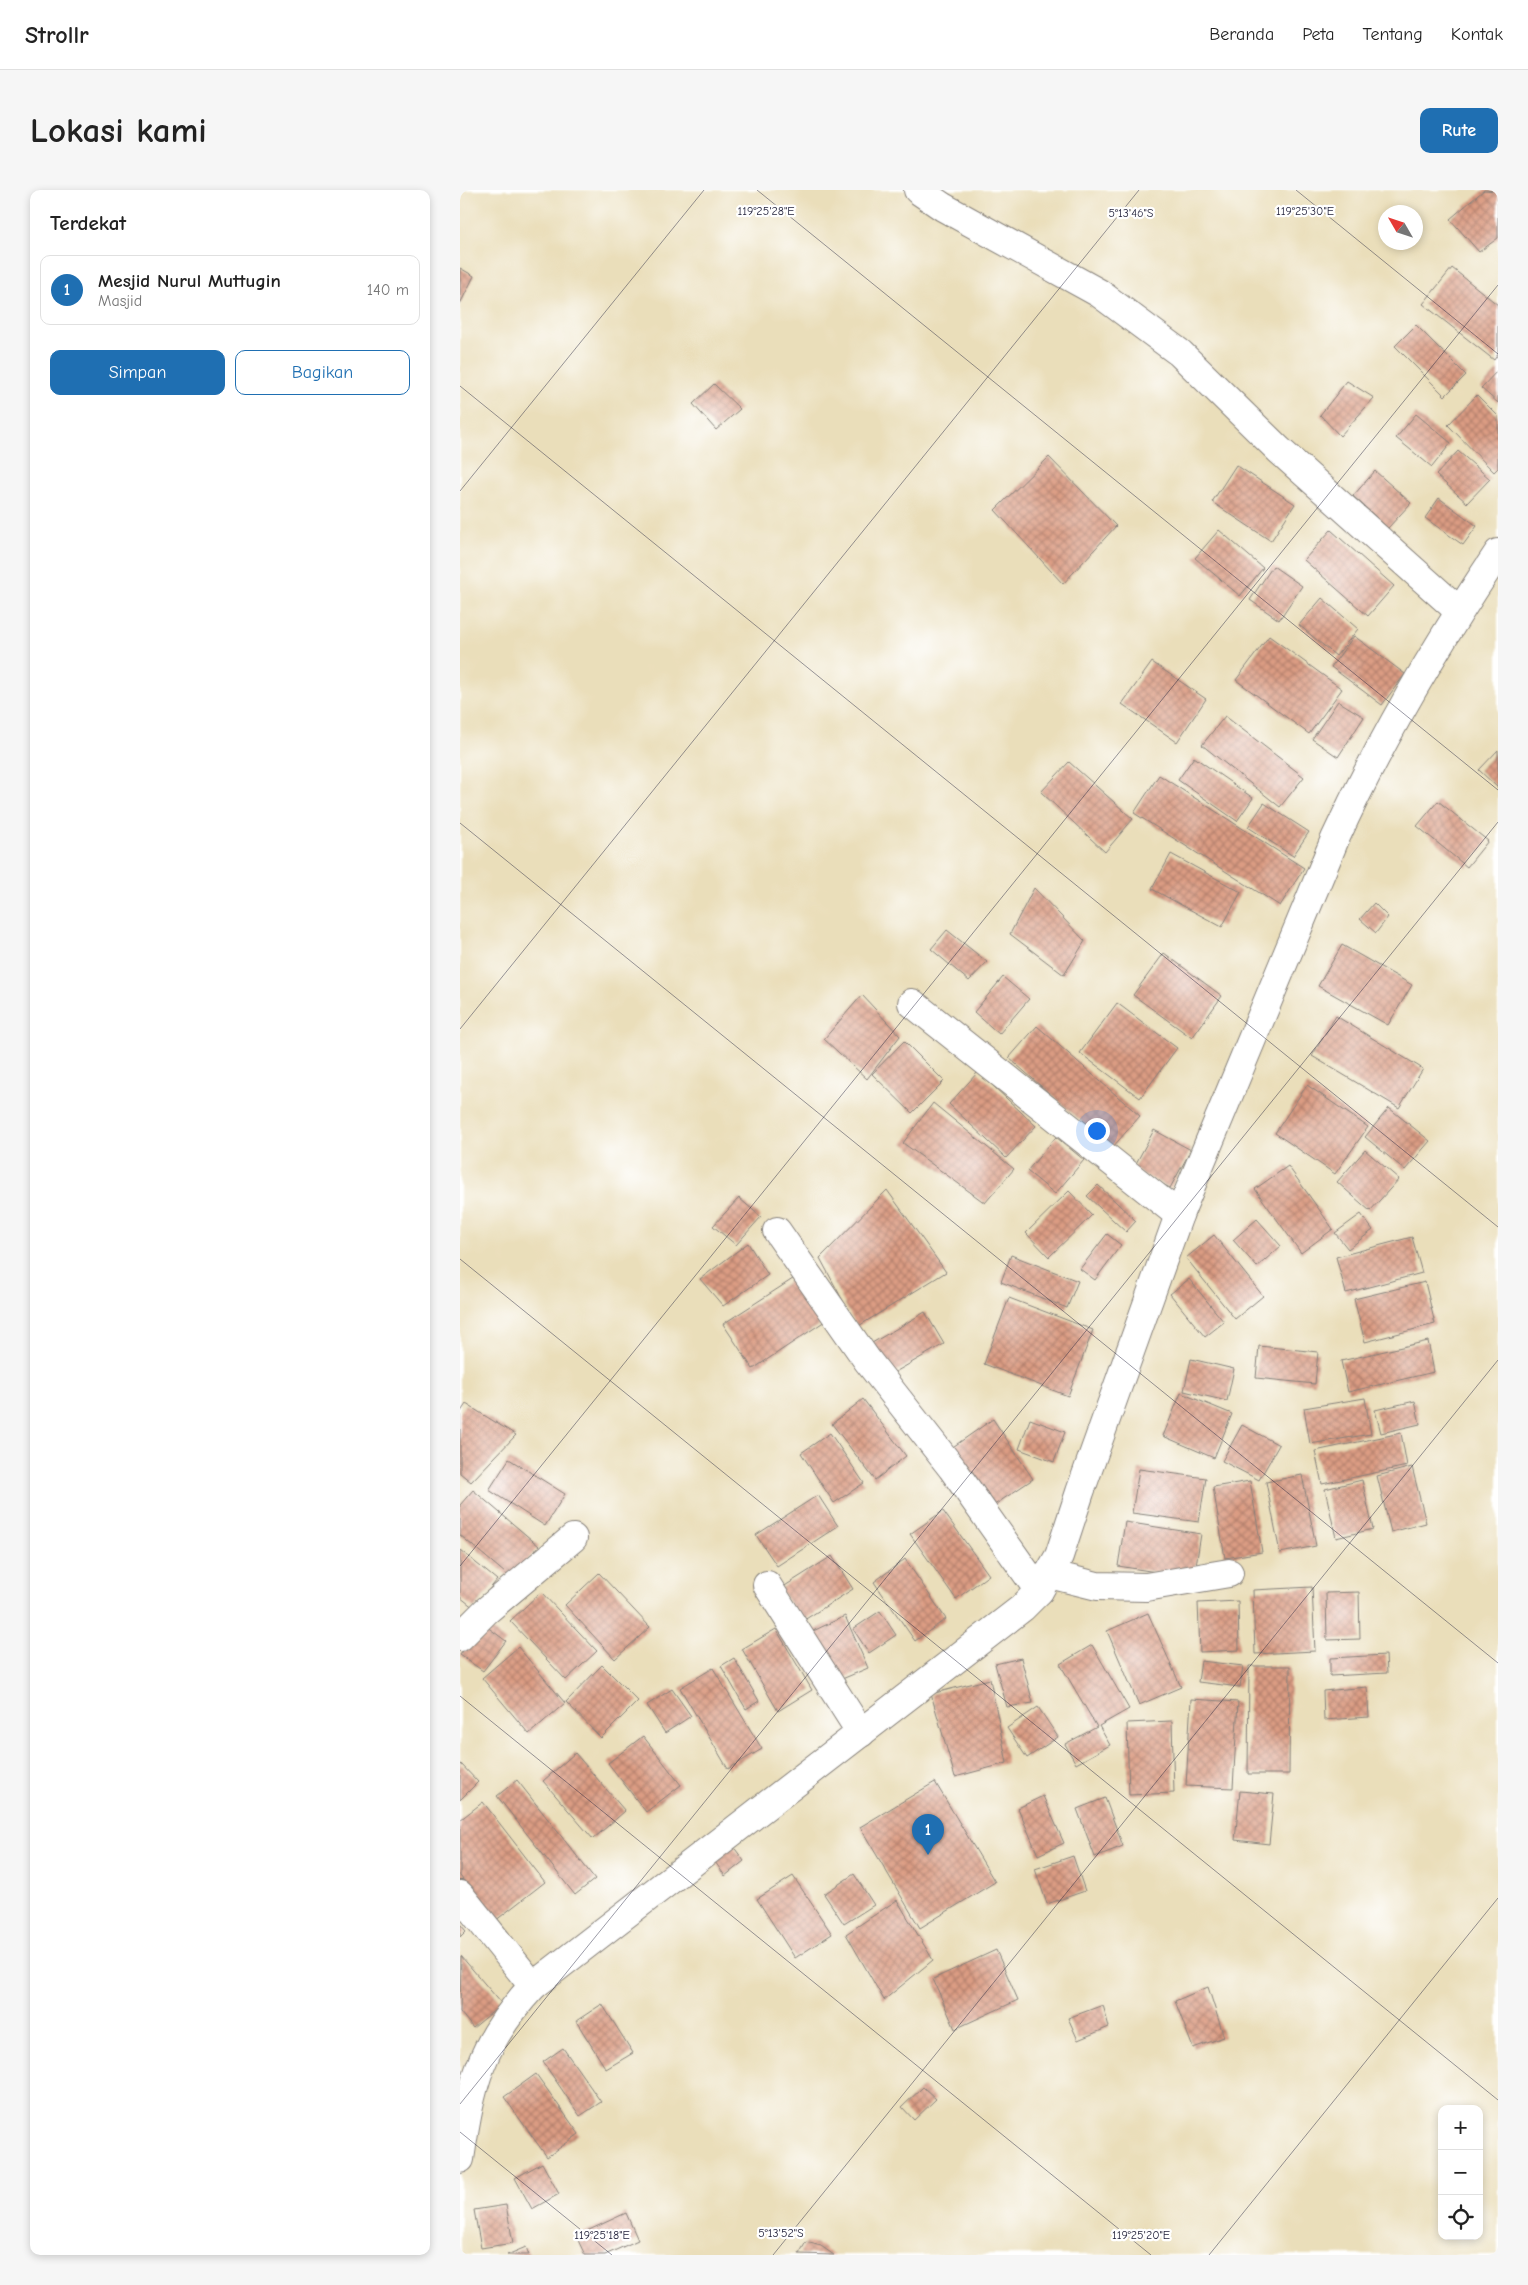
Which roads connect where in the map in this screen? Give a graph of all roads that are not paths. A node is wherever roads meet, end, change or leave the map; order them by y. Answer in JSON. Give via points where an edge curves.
{"nodes":[{"id":1,"x":918,"y":190,"type":"edge"},
{"id":2,"x":1498,"y":553,"type":"edge"},
{"id":3,"x":1459,"y":611,"type":"junction"},
{"id":4,"x":912,"y":1003,"type":"dead end"},
{"id":5,"x":1179,"y":1215,"type":"junction"},
{"id":6,"x":777,"y":1231,"type":"dead end"},
{"id":7,"x":573,"y":1538,"type":"dead end"},
{"id":8,"x":1229,"y":1574,"type":"dead end"},
{"id":9,"x":1044,"y":1582,"type":"junction"},
{"id":10,"x":767,"y":1585,"type":"dead end"},
{"id":11,"x":460,"y":1637,"type":"edge"},
{"id":12,"x":861,"y":1733,"type":"junction"},
{"id":13,"x":460,"y":1895,"type":"edge"},
{"id":14,"x":533,"y":1986,"type":"junction"},
{"id":15,"x":460,"y":2158,"type":"edge"}],
"edges":[{"from":1,"to":3,"type":"street","via":[[1100,293],[1180,353],[1279,450]]},
{"from":2,"to":3,"type":"street"},
{"from":3,"to":5,"type":"street","via":[[1356,793]]},
{"from":4,"to":5,"type":"street"},
{"from":5,"to":9,"type":"street","via":[[1059,1556]]},
{"from":6,"to":9,"type":"street","via":[[867,1360]]},
{"from":7,"to":11,"type":"street"},
{"from":8,"to":9,"type":"street","via":[[1146,1587]]},
{"from":9,"to":12,"type":"street","via":[[1022,1608]]},
{"from":10,"to":12,"type":"street"},
{"from":12,"to":14,"type":"street"},
{"from":13,"to":14,"type":"street"},
{"from":14,"to":15,"type":"street","via":[[496,2032],[481,2062],[470,2096]]}]}
